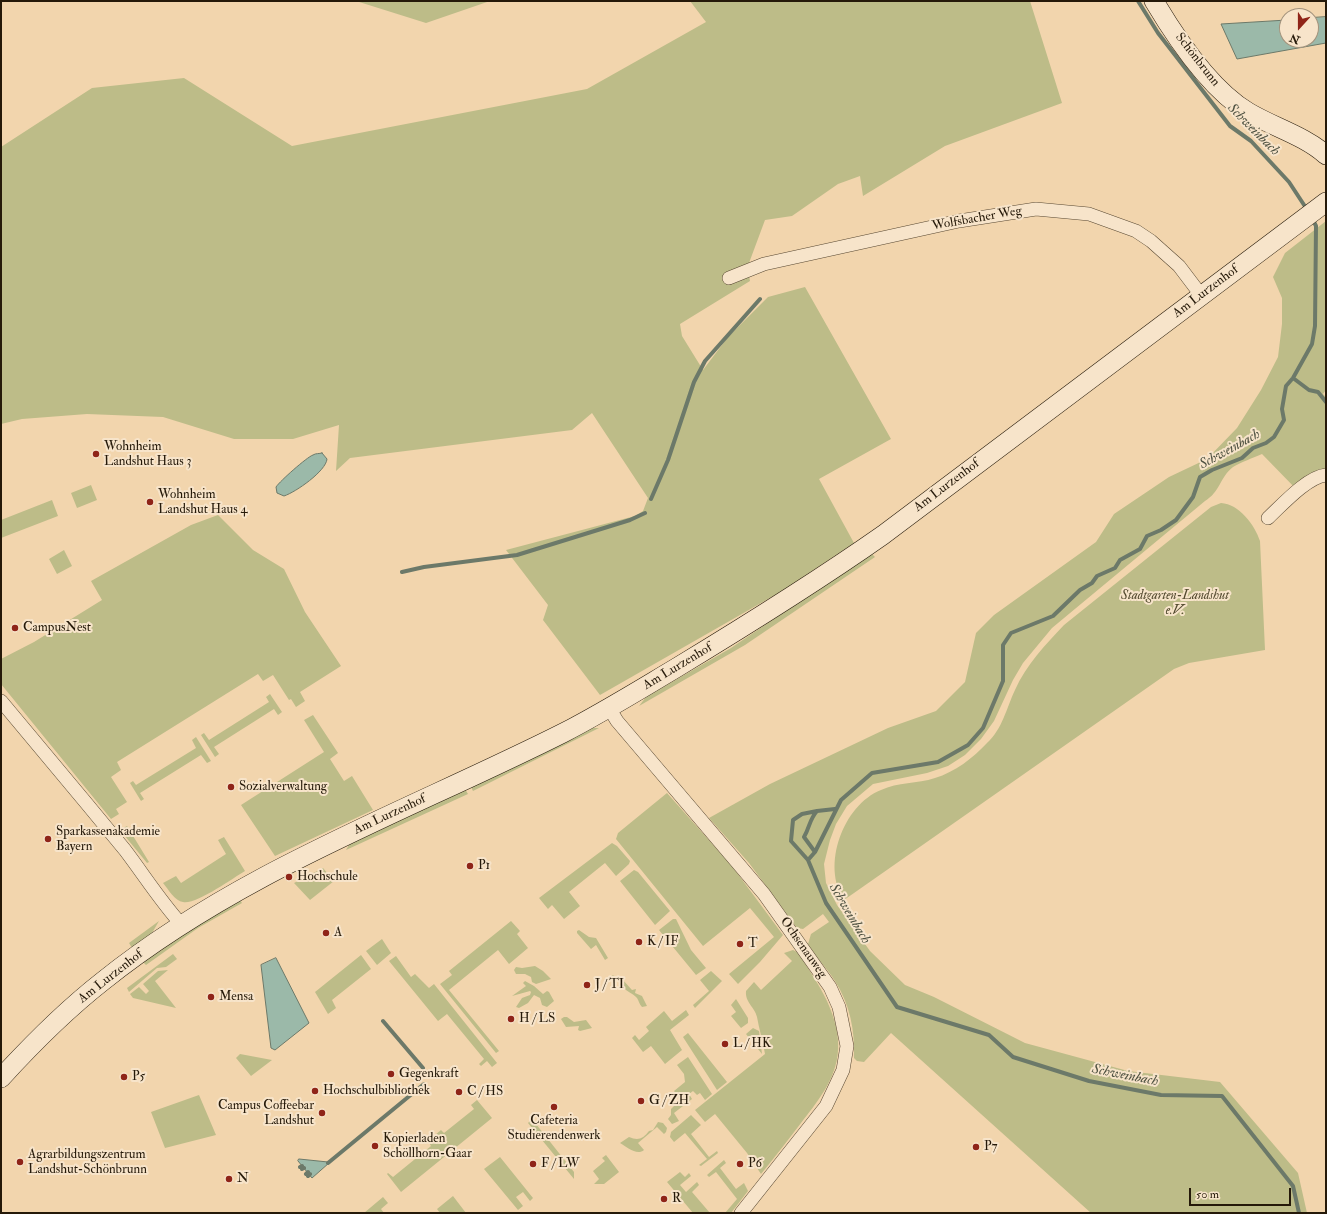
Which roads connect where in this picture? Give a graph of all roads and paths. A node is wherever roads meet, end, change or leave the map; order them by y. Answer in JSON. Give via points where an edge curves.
{"nodes":[{"id":1,"x":1154,"y":1,"type":"edge"},
{"id":2,"x":1291,"y":134,"type":"junction"},
{"id":3,"x":1326,"y":138,"type":"edge"},
{"id":4,"x":1326,"y":155,"type":"edge"},
{"id":5,"x":1321,"y":206,"type":"edge"},
{"id":6,"x":729,"y":278,"type":"dead end"},
{"id":7,"x":1201,"y":295,"type":"junction"},
{"id":8,"x":1326,"y":475,"type":"edge"},
{"id":9,"x":1268,"y":518,"type":"dead end"},
{"id":10,"x":1,"y":700,"type":"edge"},
{"id":11,"x":609,"y":708,"type":"junction"},
{"id":12,"x":182,"y":925,"type":"junction"},
{"id":13,"x":1,"y":1078,"type":"edge"},
{"id":14,"x":741,"y":1213,"type":"edge"}],
"edges":[{"from":1,"to":2,"type":"street","name":"Schönbrunn","via":[[1190,53],[1222,92],[1248,112]]},
{"from":2,"to":3,"type":"street","name":"Schönbrunn"},
{"from":2,"to":4,"type":"street","name":"Schönbrunn"},
{"from":5,"to":7,"type":"street","name":"Am Lurzenhof"},
{"from":6,"to":7,"type":"street","name":"Wolfsbacher Weg","via":[[764,264],[959,221],[1036,209],[1089,214],[1136,231],[1179,266]]},
{"from":7,"to":11,"type":"street","name":"Am Lurzenhof","via":[[883,535],[819,580]]},
{"from":8,"to":9,"type":"street","via":[[1309,482]]},
{"from":10,"to":12,"type":"street","via":[[130,857]]},
{"from":11,"to":12,"type":"street","name":"Am Lurzenhof","via":[[464,782],[316,850]]},
{"from":11,"to":14,"type":"street","name":"Ochsenauweg","via":[[617,721],[764,894],[823,975],[839,1007],[847,1046],[843,1070],[826,1106]]},
{"from":12,"to":13,"type":"street","name":"Am Lurzenhof","via":[[102,981],[51,1026]]}]}
